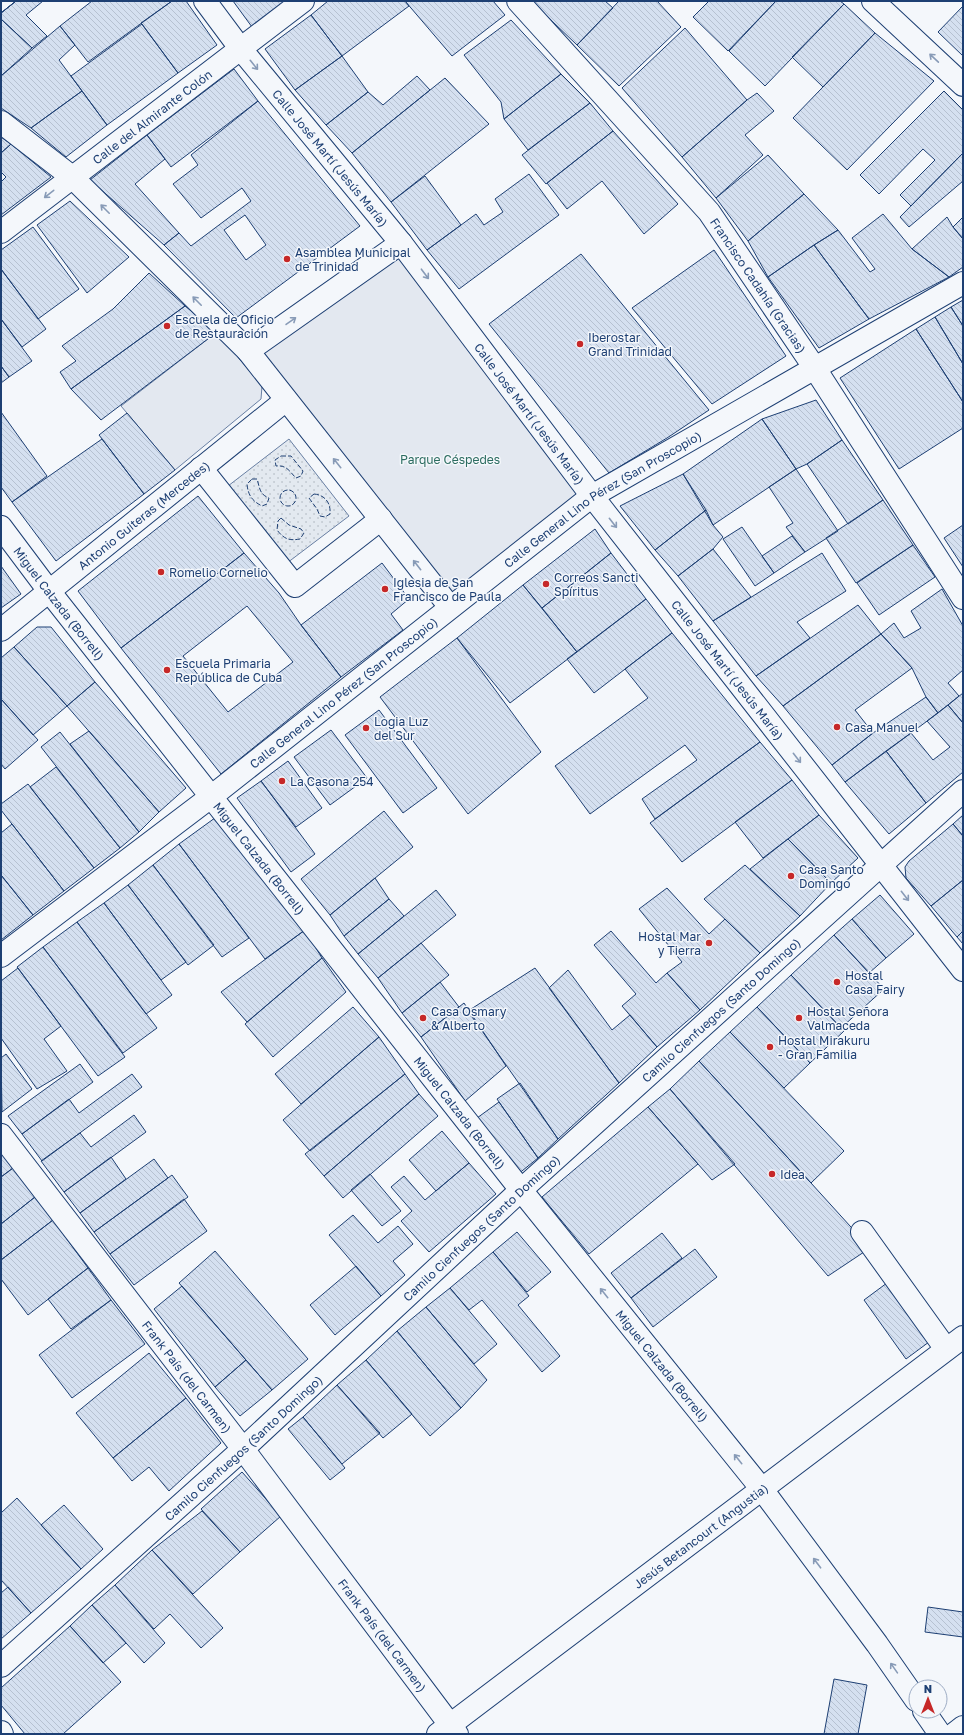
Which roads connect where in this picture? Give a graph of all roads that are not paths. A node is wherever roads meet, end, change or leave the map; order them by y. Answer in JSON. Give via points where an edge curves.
{"nodes":[{"id":1,"x":205,"y":1,"type":"edge"},
{"id":2,"x":303,"y":1,"type":"edge"},
{"id":3,"x":518,"y":1,"type":"edge"},
{"id":4,"x":873,"y":1,"type":"edge"},
{"id":5,"x":240,"y":48,"type":"junction"},
{"id":6,"x":963,"y":85,"type":"edge"},
{"id":7,"x":1,"y":122,"type":"edge"},
{"id":8,"x":72,"y":177,"type":"junction"},
{"id":9,"x":1,"y":232,"type":"edge"},
{"id":10,"x":401,"y":243,"type":"junction"},
{"id":11,"x":963,"y":283,"type":"edge"},
{"id":12,"x":248,"y":352,"type":"junction"},
{"id":13,"x":814,"y":367,"type":"junction"},
{"id":14,"x":286,"y":400,"type":"junction"},
{"id":15,"x":202,"y":468,"type":"junction"},
{"id":16,"x":592,"y":496,"type":"junction"},
{"id":17,"x":381,"y":519,"type":"junction"},
{"id":18,"x":1,"y":527,"type":"edge"},
{"id":19,"x":49,"y":591,"type":"junction"},
{"id":20,"x":963,"y":598,"type":"edge"},
{"id":21,"x":450,"y":607,"type":"junction"},
{"id":22,"x":1,"y":630,"type":"edge"},
{"id":23,"x":963,"y":791,"type":"edge"},
{"id":24,"x":212,"y":796,"type":"junction"},
{"id":25,"x":881,"y":866,"type":"junction"},
{"id":26,"x":1,"y":956,"type":"edge"},
{"id":27,"x":963,"y":970,"type":"edge"},
{"id":28,"x":1,"y":1135,"type":"edge"},
{"id":29,"x":521,"y":1190,"type":"junction"},
{"id":30,"x":862,"y":1232,"type":"dead end"},
{"id":31,"x":955,"y":1343,"type":"edge"},
{"id":32,"x":244,"y":1449,"type":"junction"},
{"id":33,"x":761,"y":1488,"type":"junction"},
{"id":34,"x":1,"y":1666,"type":"edge"},
{"id":35,"x":908,"y":1688,"type":"edge"},
{"id":36,"x":930,"y":1719,"type":"edge"},
{"id":37,"x":963,"y":1727,"type":"edge"},
{"id":38,"x":448,"y":1731,"type":"edge"},
{"id":39,"x":940,"y":1734,"type":"edge"},
{"id":40,"x":954,"y":1734,"type":"edge"}],
"edges":[{"from":1,"to":5,"type":"street","name":"Calle José Martí (Jesús María)"},
{"from":2,"to":5,"type":"street","name":"Calle del Almirante Colón"},
{"from":3,"to":13,"type":"street","name":"Francisco Cadahía (Gracias)","via":[[709,212]]},
{"from":6,"to":4,"type":"street","one_way":true},
{"from":5,"to":8,"type":"street","name":"Calle del Almirante Colón"},
{"from":5,"to":10,"type":"street","name":"Calle José Martí (Jesús María)","one_way":true},
{"from":7,"to":8,"type":"street"},
{"from":8,"to":9,"type":"street","name":"Calle del Almirante Colón","one_way":true},
{"from":12,"to":8,"type":"street","one_way":true},
{"from":12,"to":10,"type":"street","one_way":true},
{"from":10,"to":16,"type":"street","name":"Calle José Martí (Jesús María)","one_way":true},
{"from":11,"to":13,"type":"street","name":"Calle General Lino Pérez (San Proscopio)"},
{"from":12,"to":14,"type":"street"},
{"from":13,"to":16,"type":"street","name":"Calle General Lino Pérez (San Proscopio)"},
{"from":13,"to":20,"type":"street","name":"Francisco Cadahía (Gracias)"},
{"from":14,"to":15,"type":"street","name":"Antonio Guiteras (Mercedes)"},
{"from":17,"to":14,"type":"street","one_way":true},
{"from":15,"to":17,"type":"street","via":[[295,586]]},
{"from":15,"to":19,"type":"street","name":"Antonio Guiteras (Mercedes)"},
{"from":16,"to":21,"type":"street","name":"Calle General Lino Pérez (San Proscopio)"},
{"from":16,"to":25,"type":"street","name":"Calle José Martí (Jesús María)","one_way":true},
{"from":21,"to":17,"type":"street","one_way":true},
{"from":18,"to":19,"type":"street","name":"Miguel Calzada (Borrell)"},
{"from":19,"to":22,"type":"street","name":"Antonio Guiteras (Mercedes)"},
{"from":19,"to":24,"type":"street","name":"Miguel Calzada (Borrell)"},
{"from":21,"to":24,"type":"street","name":"Calle General Lino Pérez (San Proscopio)"},
{"from":23,"to":25,"type":"street","name":"Camilo Cienfuegos (Santo Domingo)"},
{"from":24,"to":26,"type":"street","name":"Calle General Lino Pérez (San Proscopio)"},
{"from":24,"to":29,"type":"street","name":"Miguel Calzada (Borrell)"},
{"from":25,"to":27,"type":"street","name":"Calle José Martí (Jesús María)","one_way":true},
{"from":25,"to":29,"type":"street","name":"Camilo Cienfuegos (Santo Domingo)"},
{"from":28,"to":32,"type":"street","name":"Frank País (del Carmen)"},
{"from":29,"to":32,"type":"street","name":"Camilo Cienfuegos (Santo Domingo)"},
{"from":33,"to":29,"type":"street","name":"Miguel Calzada (Borrell)","one_way":true},
{"from":30,"to":31,"type":"street"},
{"from":31,"to":33,"type":"street","name":"Jesús Betancourt (Angustia)"},
{"from":32,"to":34,"type":"street","name":"Camilo Cienfuegos (Santo Domingo)"},
{"from":32,"to":38,"type":"street","name":"Frank País (del Carmen)"},
{"from":35,"to":33,"type":"street","name":"Miguel Calzada (Borrell)","one_way":true},
{"from":33,"to":38,"type":"street","name":"Jesús Betancourt (Angustia)"},
{"from":36,"to":39,"type":"street"},
{"from":37,"to":40,"type":"street"}]}
